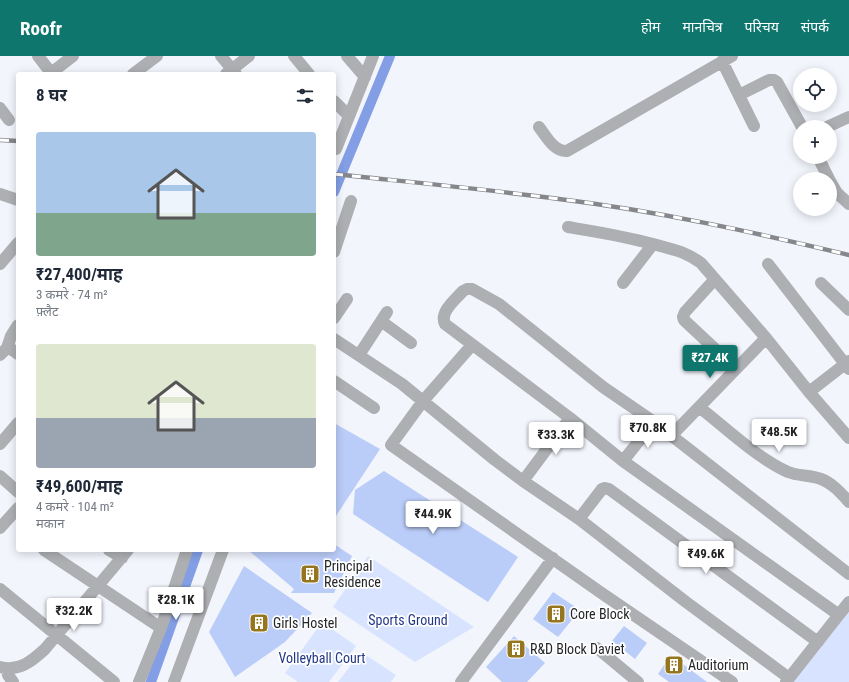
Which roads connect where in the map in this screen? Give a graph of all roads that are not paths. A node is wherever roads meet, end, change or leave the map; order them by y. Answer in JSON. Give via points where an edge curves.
{"nodes":[{"id":1,"x":38,"y":56,"type":"edge"},
{"id":2,"x":73,"y":56,"type":"edge"},
{"id":3,"x":157,"y":56,"type":"edge"},
{"id":4,"x":221,"y":56,"type":"edge"},
{"id":5,"x":249,"y":56,"type":"edge"},
{"id":6,"x":294,"y":56,"type":"edge"},
{"id":7,"x":347,"y":56,"type":"edge"},
{"id":8,"x":373,"y":56,"type":"edge"},
{"id":9,"x":727,"y":58,"type":"edge"},
{"id":10,"x":50,"y":72,"type":"edge"},
{"id":11,"x":54,"y":72,"type":"edge"},
{"id":12,"x":136,"y":72,"type":"edge"},
{"id":13,"x":231,"y":72,"type":"edge"},
{"id":14,"x":307,"y":72,"type":"edge"},
{"id":15,"x":365,"y":77,"type":"junction"},
{"id":16,"x":739,"y":95,"type":"junction"},
{"id":17,"x":336,"y":103,"type":"edge"},
{"id":18,"x":0,"y":108,"type":"edge"},
{"id":19,"x":349,"y":116,"type":"junction"},
{"id":20,"x":849,"y":117,"type":"edge"},
{"id":21,"x":8,"y":120,"type":"dead end"},
{"id":22,"x":798,"y":120,"type":"edge"},
{"id":23,"x":837,"y":122,"type":"edge"},
{"id":24,"x":754,"y":126,"type":"dead end"},
{"id":25,"x":539,"y":127,"type":"dead end"},
{"id":26,"x":336,"y":149,"type":"dead end"},
{"id":27,"x":837,"y":193,"type":"edge"},
{"id":28,"x":0,"y":194,"type":"edge"},
{"id":29,"x":16,"y":199,"type":"edge"},
{"id":30,"x":351,"y":201,"type":"dead end"},
{"id":31,"x":849,"y":204,"type":"edge"},
{"id":32,"x":568,"y":227,"type":"dead end"},
{"id":33,"x":654,"y":244,"type":"junction"},
{"id":34,"x":16,"y":245,"type":"edge"},
{"id":35,"x":336,"y":246,"type":"edge"},
{"id":36,"x":0,"y":264,"type":"edge"},
{"id":37,"x":768,"y":264,"type":"dead end"},
{"id":38,"x":715,"y":279,"type":"junction"},
{"id":39,"x":623,"y":283,"type":"dead end"},
{"id":40,"x":820,"y":283,"type":"dead end"},
{"id":41,"x":346,"y":299,"type":"dead end"},
{"id":42,"x":849,"y":310,"type":"edge"},
{"id":43,"x":336,"y":315,"type":"edge"},
{"id":44,"x":16,"y":329,"type":"edge"},
{"id":45,"x":766,"y":338,"type":"junction"},
{"id":46,"x":336,"y":340,"type":"edge"},
{"id":47,"x":411,"y":343,"type":"dead end"},
{"id":48,"x":472,"y":345,"type":"junction"},
{"id":49,"x":715,"y":349,"type":"dead end"},
{"id":50,"x":4,"y":351,"type":"edge"},
{"id":51,"x":16,"y":353,"type":"edge"},
{"id":52,"x":359,"y":355,"type":"junction"},
{"id":53,"x":848,"y":365,"type":"edge"},
{"id":54,"x":336,"y":382,"type":"edge"},
{"id":55,"x":809,"y":392,"type":"junction"},
{"id":56,"x":423,"y":401,"type":"junction"},
{"id":57,"x":700,"y":407,"type":"junction"},
{"id":58,"x":374,"y":408,"type":"dead end"},
{"id":59,"x":570,"y":418,"type":"junction"},
{"id":60,"x":654,"y":422,"type":"junction"},
{"id":61,"x":16,"y":425,"type":"edge"},
{"id":62,"x":671,"y":436,"type":"junction"},
{"id":63,"x":849,"y":438,"type":"edge"},
{"id":64,"x":0,"y":444,"type":"edge"},
{"id":65,"x":624,"y":461,"type":"junction"},
{"id":66,"x":0,"y":476,"type":"edge"},
{"id":67,"x":523,"y":481,"type":"junction"},
{"id":68,"x":16,"y":490,"type":"edge"},
{"id":69,"x":849,"y":502,"type":"edge"},
{"id":70,"x":16,"y":510,"type":"edge"},
{"id":71,"x":579,"y":519,"type":"junction"},
{"id":72,"x":0,"y":528,"type":"edge"},
{"id":73,"x":47,"y":552,"type":"edge"},
{"id":74,"x":185,"y":552,"type":"edge"},
{"id":75,"x":222,"y":552,"type":"edge"},
{"id":76,"x":125,"y":554,"type":"edge"},
{"id":77,"x":553,"y":558,"type":"junction"},
{"id":78,"x":849,"y":574,"type":"edge"},
{"id":79,"x":98,"y":586,"type":"junction"},
{"id":80,"x":0,"y":589,"type":"edge"},
{"id":81,"x":849,"y":602,"type":"edge"},
{"id":82,"x":839,"y":615,"type":"junction"},
{"id":83,"x":161,"y":628,"type":"junction"},
{"id":84,"x":56,"y":635,"type":"junction"},
{"id":85,"x":818,"y":642,"type":"junction"},
{"id":86,"x":597,"y":648,"type":"dead end"},
{"id":87,"x":3,"y":668,"type":"edge"},
{"id":88,"x":788,"y":680,"type":"edge"},
{"id":89,"x":13,"y":682,"type":"edge"},
{"id":90,"x":114,"y":682,"type":"edge"},
{"id":91,"x":139,"y":682,"type":"edge"},
{"id":92,"x":174,"y":682,"type":"edge"},
{"id":93,"x":461,"y":682,"type":"edge"},
{"id":94,"x":638,"y":682,"type":"edge"},
{"id":95,"x":732,"y":682,"type":"edge"}],
"edges":[{"from":1,"to":10,"type":"street"},
{"from":2,"to":11,"type":"street"},
{"from":3,"to":12,"type":"street"},
{"from":4,"to":13,"type":"street"},
{"from":5,"to":13,"type":"street"},
{"from":6,"to":14,"type":"street"},
{"from":7,"to":15,"type":"street"},
{"from":8,"to":15,"type":"street"},
{"from":9,"to":16,"type":"street"},
{"from":9,"to":25,"type":"street","via":[[567,151],[561,152],[557,149]]},
{"from":15,"to":19,"type":"street"},
{"from":16,"to":22,"type":"street","via":[[774,80]]},
{"from":16,"to":24,"type":"street"},
{"from":17,"to":19,"type":"street"},
{"from":18,"to":21,"type":"street"},
{"from":19,"to":26,"type":"street"},
{"from":20,"to":23,"type":"street"},
{"from":27,"to":31,"type":"street"},
{"from":28,"to":29,"type":"street"},
{"from":30,"to":35,"type":"street"},
{"from":32,"to":33,"type":"street"},
{"from":33,"to":38,"type":"street","via":[[691,255]]},
{"from":33,"to":39,"type":"street"},
{"from":34,"to":36,"type":"street"},
{"from":37,"to":53,"type":"street"},
{"from":38,"to":45,"type":"street"},
{"from":38,"to":49,"type":"street","via":[[683,317]]},
{"from":40,"to":42,"type":"street"},
{"from":41,"to":43,"type":"street"},
{"from":44,"to":50,"type":"street"},
{"from":45,"to":55,"type":"street"},
{"from":45,"to":57,"type":"street"},
{"from":46,"to":52,"type":"street"},
{"from":47,"to":52,"type":"street","via":[[384,317]]},
{"from":48,"to":56,"type":"street"},
{"from":48,"to":59,"type":"street"},
{"from":48,"to":60,"type":"street","via":[[444,321],[445,312],[467,289],[477,291],[499,304]]},
{"from":50,"to":51,"type":"street","via":[[11,349]]},
{"from":52,"to":56,"type":"street"},
{"from":53,"to":55,"type":"street"},
{"from":54,"to":58,"type":"street"},
{"from":55,"to":63,"type":"street"},
{"from":56,"to":67,"type":"street"},
{"from":56,"to":77,"type":"street","via":[[391,445]]},
{"from":57,"to":62,"type":"street"},
{"from":57,"to":69,"type":"street","via":[[773,463],[789,472],[821,479],[833,486]]},
{"from":59,"to":65,"type":"street"},
{"from":59,"to":67,"type":"street"},
{"from":60,"to":62,"type":"street"},
{"from":60,"to":65,"type":"street"},
{"from":61,"to":64,"type":"street"},
{"from":62,"to":78,"type":"street"},
{"from":65,"to":82,"type":"street"},
{"from":66,"to":68,"type":"street"},
{"from":67,"to":71,"type":"street"},
{"from":70,"to":72,"type":"street"},
{"from":71,"to":85,"type":"street","via":[[602,490],[609,489]]},
{"from":71,"to":88,"type":"street"},
{"from":73,"to":79,"type":"street"},
{"from":74,"to":83,"type":"street"},
{"from":75,"to":92,"type":"street"},
{"from":76,"to":79,"type":"street"},
{"from":77,"to":93,"type":"street"},
{"from":77,"to":95,"type":"street"},
{"from":79,"to":83,"type":"street"},
{"from":79,"to":84,"type":"street"},
{"from":80,"to":84,"type":"street"},
{"from":81,"to":82,"type":"street"},
{"from":82,"to":85,"type":"street"},
{"from":83,"to":91,"type":"street"},
{"from":84,"to":87,"type":"street","via":[[45,649],[26,665]]},
{"from":84,"to":90,"type":"street"},
{"from":85,"to":88,"type":"street"},
{"from":86,"to":94,"type":"street"},
{"from":87,"to":89,"type":"street"}]}
